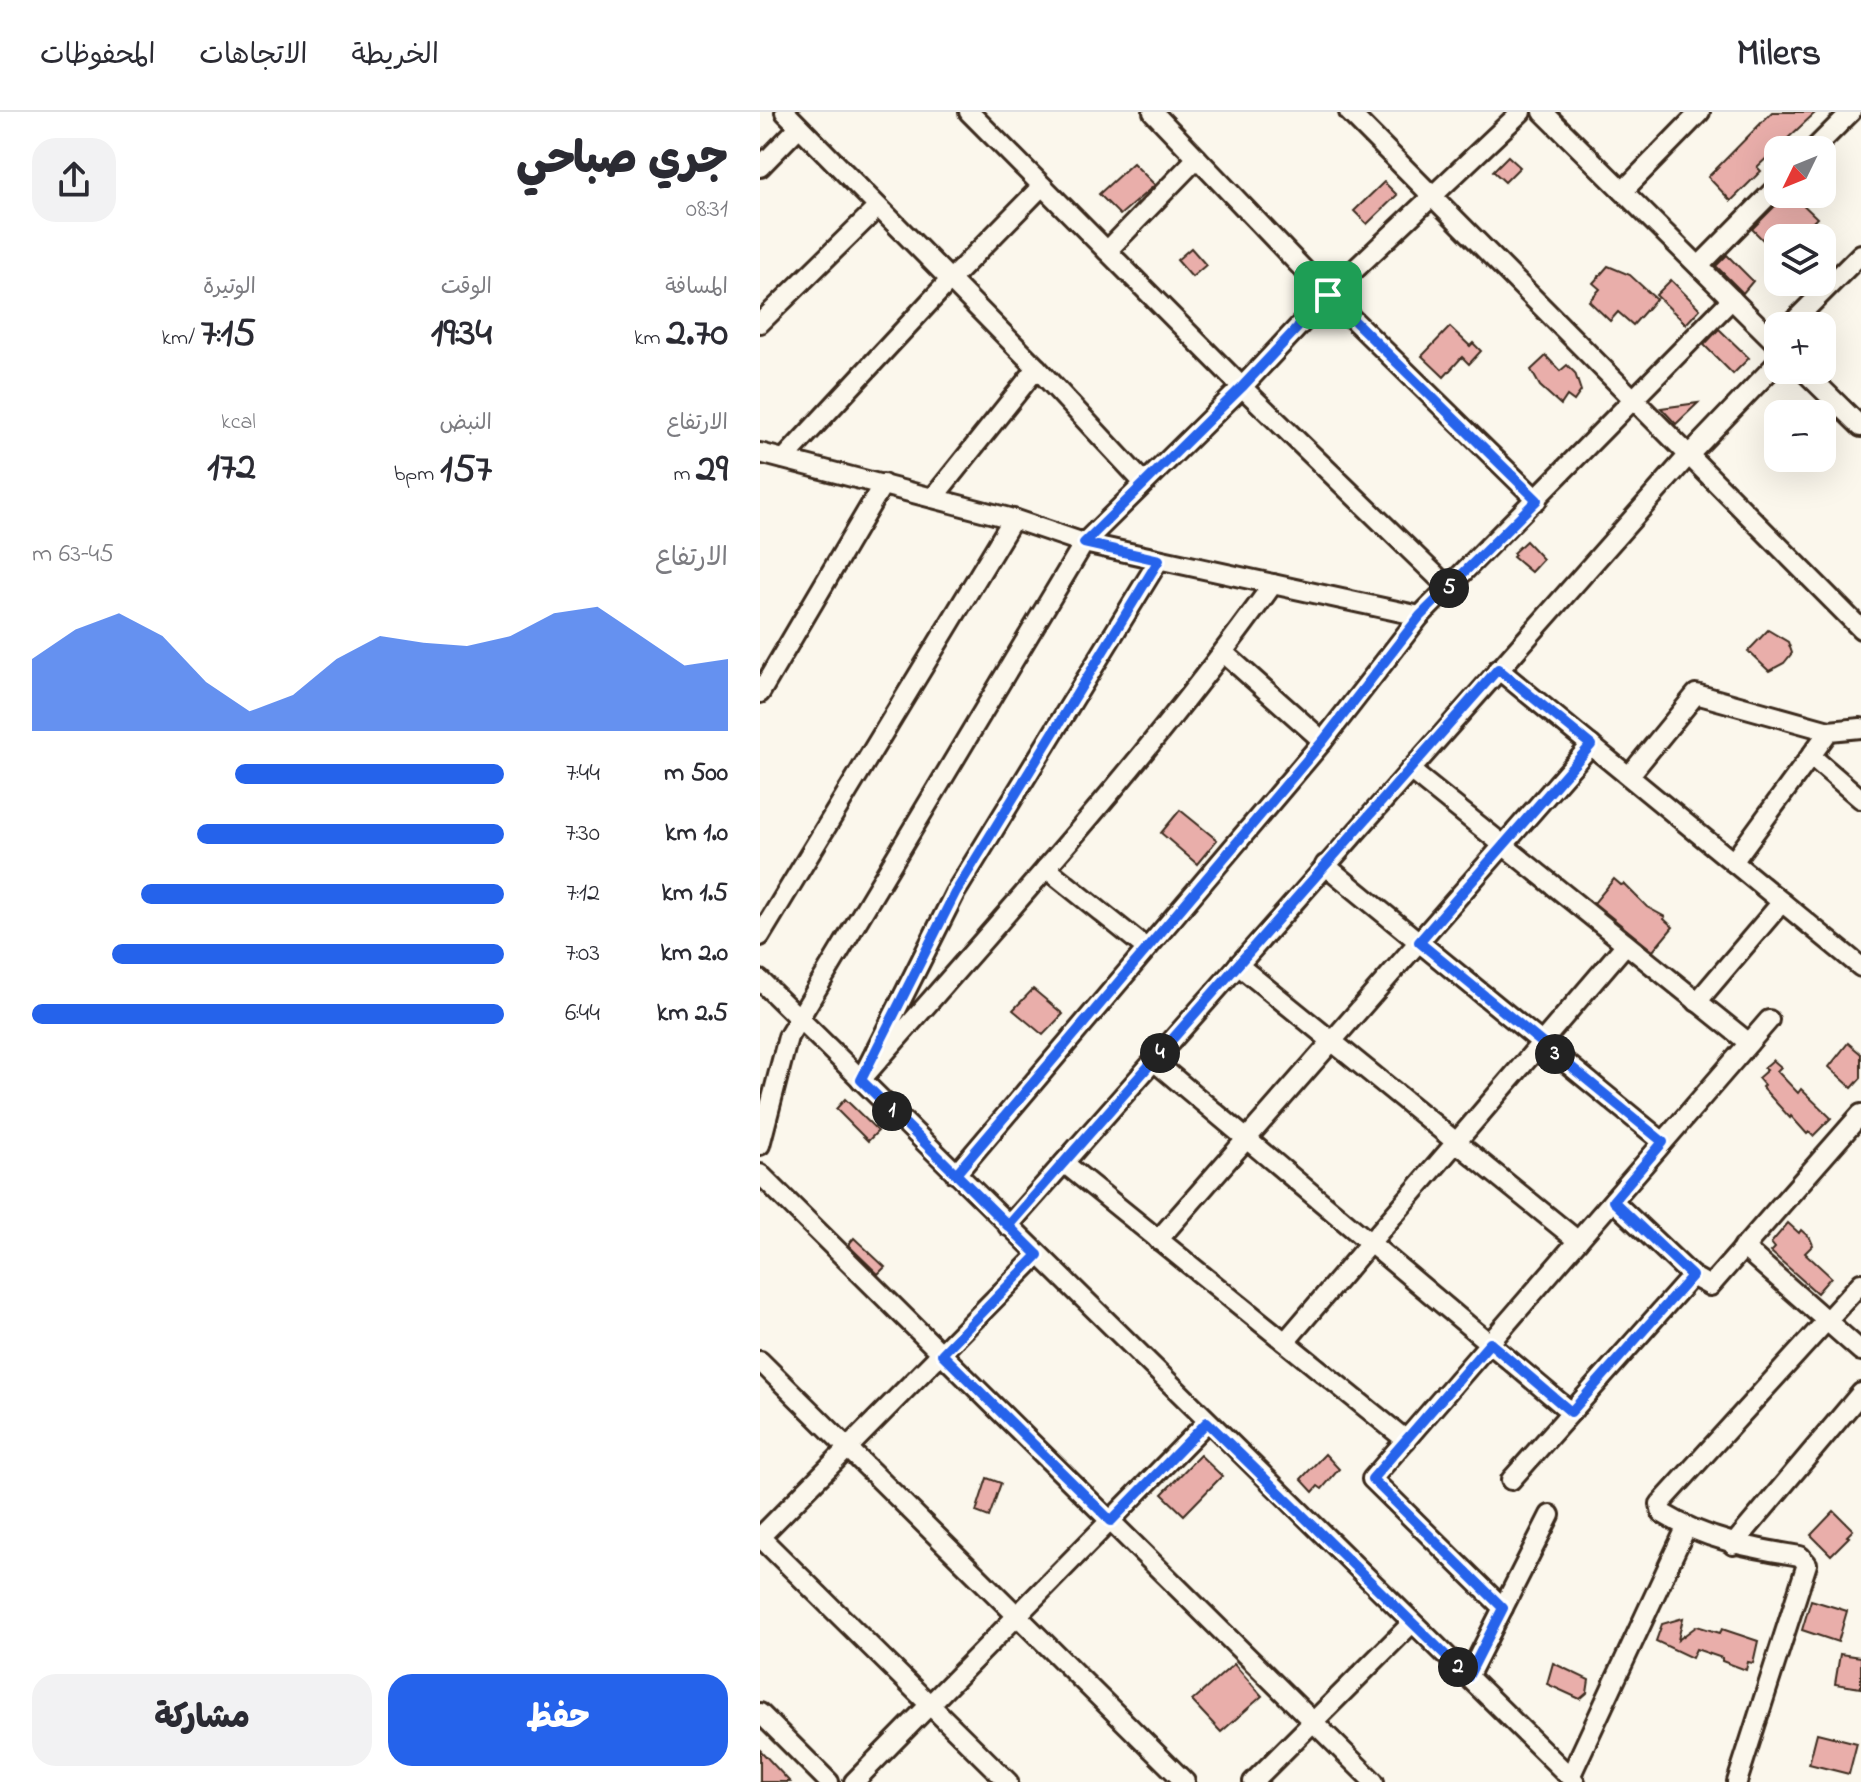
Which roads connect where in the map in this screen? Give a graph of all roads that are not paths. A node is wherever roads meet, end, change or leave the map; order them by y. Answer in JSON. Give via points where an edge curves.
{"nodes":[{"id":1,"x":785,"y":112,"type":"edge"},
{"id":2,"x":969,"y":112,"type":"edge"},
{"id":3,"x":1153,"y":112,"type":"edge"},
{"id":4,"x":1349,"y":112,"type":"edge"},
{"id":5,"x":1521,"y":112,"type":"edge"},
{"id":6,"x":1543,"y":112,"type":"edge"},
{"id":7,"x":1700,"y":112,"type":"edge"},
{"id":8,"x":1851,"y":112,"type":"edge"},
{"id":9,"x":799,"y":127,"type":"junction"},
{"id":10,"x":1827,"y":136,"type":"edge"},
{"id":11,"x":1197,"y":158,"type":"junction"},
{"id":12,"x":760,"y":167,"type":"edge"},
{"id":13,"x":1042,"y":186,"type":"junction"},
{"id":14,"x":1623,"y":191,"type":"junction"},
{"id":15,"x":1433,"y":196,"type":"junction"},
{"id":16,"x":1764,"y":200,"type":"edge"},
{"id":17,"x":878,"y":207,"type":"junction"},
{"id":18,"x":1107,"y":251,"type":"junction"},
{"id":19,"x":1861,"y":254,"type":"edge"},
{"id":20,"x":1699,"y":266,"type":"junction"},
{"id":21,"x":950,"y":280,"type":"junction"},
{"id":22,"x":1328,"y":295,"type":"junction"},
{"id":23,"x":1732,"y":299,"type":"junction"},
{"id":24,"x":1803,"y":312,"type":"edge"},
{"id":25,"x":760,"y":323,"type":"edge"},
{"id":26,"x":1764,"y":329,"type":"edge"},
{"id":27,"x":1037,"y":368,"type":"junction"},
{"id":28,"x":1764,"y":377,"type":"edge"},
{"id":29,"x":1817,"y":384,"type":"edge"},
{"id":30,"x":1242,"y":387,"type":"junction"},
{"id":31,"x":1632,"y":401,"type":"junction"},
{"id":32,"x":1861,"y":427,"type":"edge"},
{"id":33,"x":760,"y":453,"type":"edge"},
{"id":34,"x":1688,"y":456,"type":"junction"},
{"id":35,"x":784,"y":459,"type":"junction"},
{"id":36,"x":1143,"y":482,"type":"junction"},
{"id":37,"x":883,"y":484,"type":"junction"},
{"id":38,"x":933,"y":498,"type":"junction"},
{"id":39,"x":1537,"y":500,"type":"junction"},
{"id":40,"x":1013,"y":519,"type":"junction"},
{"id":41,"x":1084,"y":543,"type":"junction"},
{"id":42,"x":1159,"y":560,"type":"junction"},
{"id":43,"x":1273,"y":584,"type":"junction"},
{"id":44,"x":1449,"y":588,"type":"junction"},
{"id":45,"x":1420,"y":616,"type":"junction"},
{"id":46,"x":1861,"y":629,"type":"edge"},
{"id":47,"x":1224,"y":653,"type":"junction"},
{"id":48,"x":1498,"y":669,"type":"junction"},
{"id":49,"x":760,"y":693,"type":"edge"},
{"id":50,"x":1861,"y":728,"type":"edge"},
{"id":51,"x":1829,"y":731,"type":"junction"},
{"id":52,"x":1323,"y":741,"type":"junction"},
{"id":53,"x":1591,"y":745,"type":"junction"},
{"id":54,"x":1811,"y":756,"type":"junction"},
{"id":55,"x":1410,"y":770,"type":"junction"},
{"id":56,"x":1629,"y":776,"type":"junction"},
{"id":57,"x":1861,"y":799,"type":"edge"},
{"id":58,"x":1503,"y":845,"type":"junction"},
{"id":59,"x":1733,"y":862,"type":"junction"},
{"id":60,"x":1325,"y":865,"type":"junction"},
{"id":61,"x":1046,"y":868,"type":"junction"},
{"id":62,"x":1782,"y":902,"type":"junction"},
{"id":63,"x":760,"y":936,"type":"edge"},
{"id":64,"x":1419,"y":942,"type":"junction"},
{"id":65,"x":1626,"y":944,"type":"junction"},
{"id":66,"x":1146,"y":948,"type":"junction"},
{"id":67,"x":1238,"y":965,"type":"junction"},
{"id":68,"x":1861,"y":967,"type":"edge"},
{"id":69,"x":760,"y":980,"type":"edge"},
{"id":70,"x":1697,"y":1002,"type":"junction"},
{"id":71,"x":800,"y":1019,"type":"junction"},
{"id":72,"x":1769,"y":1020,"type":"dead end"},
{"id":73,"x":1331,"y":1041,"type":"junction"},
{"id":74,"x":1541,"y":1042,"type":"junction"},
{"id":75,"x":1749,"y":1043,"type":"junction"},
{"id":76,"x":1154,"y":1061,"type":"junction"},
{"id":77,"x":861,"y":1080,"type":"junction"},
{"id":78,"x":1861,"y":1114,"type":"edge"},
{"id":79,"x":1246,"y":1139,"type":"junction"},
{"id":80,"x":1456,"y":1142,"type":"junction"},
{"id":81,"x":1663,"y":1142,"type":"junction"},
{"id":82,"x":760,"y":1145,"type":"edge"},
{"id":83,"x":1064,"y":1163,"type":"junction"},
{"id":84,"x":760,"y":1174,"type":"edge"},
{"id":85,"x":956,"y":1174,"type":"junction"},
{"id":86,"x":1613,"y":1201,"type":"junction"},
{"id":87,"x":1008,"y":1226,"type":"junction"},
{"id":88,"x":1158,"y":1240,"type":"junction"},
{"id":89,"x":1578,"y":1241,"type":"junction"},
{"id":90,"x":1370,"y":1243,"type":"junction"},
{"id":91,"x":1743,"y":1247,"type":"junction"},
{"id":92,"x":1038,"y":1255,"type":"junction"},
{"id":93,"x":1692,"y":1276,"type":"junction"},
{"id":94,"x":1861,"y":1283,"type":"edge"},
{"id":95,"x":1827,"y":1320,"type":"junction"},
{"id":96,"x":1285,"y":1342,"type":"junction"},
{"id":97,"x":1490,"y":1343,"type":"junction"},
{"id":98,"x":1861,"y":1351,"type":"edge"},
{"id":99,"x":942,"y":1354,"type":"junction"},
{"id":100,"x":760,"y":1361,"type":"edge"},
{"id":101,"x":1861,"y":1393,"type":"edge"},
{"id":102,"x":1571,"y":1412,"type":"junction"},
{"id":103,"x":1207,"y":1422,"type":"junction"},
{"id":104,"x":1406,"y":1440,"type":"junction"},
{"id":105,"x":847,"y":1448,"type":"junction"},
{"id":106,"x":1511,"y":1480,"type":"dead end"},
{"id":107,"x":1550,"y":1515,"type":"dead end"},
{"id":108,"x":1111,"y":1521,"type":"junction"},
{"id":109,"x":1686,"y":1528,"type":"junction"},
{"id":110,"x":1733,"y":1545,"type":"junction"},
{"id":111,"x":1503,"y":1608,"type":"junction"},
{"id":112,"x":1018,"y":1616,"type":"junction"},
{"id":113,"x":1412,"y":1623,"type":"junction"},
{"id":114,"x":1468,"y":1677,"type":"junction"},
{"id":115,"x":929,"y":1703,"type":"junction"},
{"id":116,"x":760,"y":1713,"type":"edge"},
{"id":117,"x":1314,"y":1721,"type":"junction"},
{"id":118,"x":1573,"y":1779,"type":"edge"},
{"id":119,"x":829,"y":1782,"type":"edge"},
{"id":120,"x":854,"y":1782,"type":"edge"},
{"id":121,"x":1008,"y":1782,"type":"edge"},
{"id":122,"x":1185,"y":1782,"type":"edge"},
{"id":123,"x":1253,"y":1782,"type":"edge"},
{"id":124,"x":1374,"y":1782,"type":"edge"},
{"id":125,"x":1737,"y":1782,"type":"edge"}],
"edges":[{"from":1,"to":9,"type":"street"},
{"from":2,"to":13,"type":"street"},
{"from":3,"to":11,"type":"street"},
{"from":4,"to":15,"type":"street"},
{"from":5,"to":15,"type":"street"},
{"from":6,"to":14,"type":"street"},
{"from":7,"to":14,"type":"street"},
{"from":8,"to":10,"type":"street"},
{"from":9,"to":12,"type":"street"},
{"from":9,"to":17,"type":"street"},
{"from":11,"to":18,"type":"street"},
{"from":11,"to":22,"type":"street"},
{"from":13,"to":18,"type":"street"},
{"from":13,"to":21,"type":"street"},
{"from":14,"to":20,"type":"street"},
{"from":15,"to":22,"type":"street"},
{"from":15,"to":31,"type":"street"},
{"from":16,"to":20,"type":"street"},
{"from":17,"to":21,"type":"street"},
{"from":17,"to":25,"type":"street"},
{"from":18,"to":30,"type":"street"},
{"from":19,"to":24,"type":"street"},
{"from":20,"to":23,"type":"street"},
{"from":21,"to":27,"type":"street"},
{"from":21,"to":35,"type":"street"},
{"from":22,"to":30,"type":"street"},
{"from":22,"to":39,"type":"street"},
{"from":23,"to":26,"type":"street"},
{"from":23,"to":31,"type":"street"},
{"from":27,"to":36,"type":"street"},
{"from":27,"to":38,"type":"street"},
{"from":28,"to":34,"type":"street"},
{"from":29,"to":32,"type":"street"},
{"from":30,"to":36,"type":"street"},
{"from":30,"to":44,"type":"street"},
{"from":31,"to":34,"type":"street"},
{"from":31,"to":39,"type":"street"},
{"from":33,"to":35,"type":"street"},
{"from":34,"to":46,"type":"street"},
{"from":34,"to":48,"type":"street"},
{"from":35,"to":37,"type":"street"},
{"from":36,"to":41,"type":"street"},
{"from":37,"to":38,"type":"street"},
{"from":37,"to":49,"type":"street"},
{"from":38,"to":40,"type":"street"},
{"from":39,"to":44,"type":"street"},
{"from":40,"to":41,"type":"street"},
{"from":40,"to":63,"type":"street"},
{"from":41,"to":42,"type":"street"},
{"from":41,"to":71,"type":"street"},
{"from":42,"to":43,"type":"street"},
{"from":42,"to":77,"type":"street","via":[[955,893]]},
{"from":43,"to":45,"type":"street"},
{"from":43,"to":47,"type":"street"},
{"from":44,"to":45,"type":"street"},
{"from":45,"to":52,"type":"street"},
{"from":47,"to":52,"type":"street"},
{"from":47,"to":61,"type":"street"},
{"from":48,"to":53,"type":"street"},
{"from":48,"to":55,"type":"street"},
{"from":50,"to":51,"type":"street"},
{"from":51,"to":54,"type":"street"},
{"from":51,"to":56,"type":"street","via":[[1696,694]]},
{"from":52,"to":66,"type":"street"},
{"from":53,"to":56,"type":"street"},
{"from":53,"to":58,"type":"street"},
{"from":54,"to":57,"type":"street"},
{"from":54,"to":59,"type":"street"},
{"from":55,"to":58,"type":"street"},
{"from":55,"to":60,"type":"street"},
{"from":56,"to":59,"type":"street"},
{"from":58,"to":64,"type":"street"},
{"from":58,"to":65,"type":"street"},
{"from":59,"to":62,"type":"street"},
{"from":60,"to":64,"type":"street"},
{"from":60,"to":67,"type":"street"},
{"from":61,"to":66,"type":"street"},
{"from":61,"to":77,"type":"street"},
{"from":62,"to":68,"type":"street"},
{"from":62,"to":70,"type":"street"},
{"from":64,"to":73,"type":"street"},
{"from":64,"to":74,"type":"street"},
{"from":65,"to":70,"type":"street"},
{"from":65,"to":74,"type":"street"},
{"from":66,"to":85,"type":"street"},
{"from":67,"to":73,"type":"street"},
{"from":67,"to":76,"type":"street"},
{"from":69,"to":71,"type":"street"},
{"from":70,"to":75,"type":"street"},
{"from":71,"to":77,"type":"street"},
{"from":71,"to":82,"type":"street","via":[[788,1037]]},
{"from":72,"to":75,"type":"street"},
{"from":73,"to":79,"type":"street"},
{"from":73,"to":80,"type":"street"},
{"from":74,"to":80,"type":"street"},
{"from":74,"to":81,"type":"street"},
{"from":75,"to":81,"type":"street"},
{"from":76,"to":79,"type":"street"},
{"from":76,"to":83,"type":"street"},
{"from":77,"to":85,"type":"street"},
{"from":78,"to":91,"type":"street"},
{"from":79,"to":88,"type":"street"},
{"from":79,"to":90,"type":"street"},
{"from":80,"to":89,"type":"street"},
{"from":80,"to":90,"type":"street"},
{"from":81,"to":86,"type":"street"},
{"from":83,"to":87,"type":"street"},
{"from":83,"to":88,"type":"street"},
{"from":84,"to":99,"type":"street"},
{"from":85,"to":87,"type":"street"},
{"from":86,"to":89,"type":"street"},
{"from":86,"to":93,"type":"street"},
{"from":87,"to":92,"type":"street"},
{"from":88,"to":96,"type":"street"},
{"from":89,"to":97,"type":"street"},
{"from":90,"to":96,"type":"street"},
{"from":90,"to":97,"type":"street"},
{"from":91,"to":93,"type":"street","via":[[1710,1286]]},
{"from":91,"to":95,"type":"street"},
{"from":92,"to":99,"type":"street"},
{"from":92,"to":103,"type":"street"},
{"from":93,"to":102,"type":"street"},
{"from":94,"to":95,"type":"street"},
{"from":95,"to":98,"type":"street"},
{"from":95,"to":109,"type":"street","via":[[1660,1504],[1662,1513]]},
{"from":96,"to":104,"type":"street"},
{"from":97,"to":102,"type":"street"},
{"from":97,"to":104,"type":"street"},
{"from":99,"to":105,"type":"street"},
{"from":99,"to":108,"type":"street"},
{"from":100,"to":105,"type":"street"},
{"from":101,"to":110,"type":"street"},
{"from":102,"to":106,"type":"street"},
{"from":103,"to":108,"type":"street"},
{"from":103,"to":113,"type":"street"},
{"from":104,"to":111,"type":"street","via":[[1372,1479]]},
{"from":105,"to":112,"type":"street"},
{"from":105,"to":115,"type":"street","via":[[760,1537]]},
{"from":107,"to":111,"type":"street"},
{"from":108,"to":112,"type":"street"},
{"from":108,"to":117,"type":"street"},
{"from":109,"to":110,"type":"street"},
{"from":109,"to":118,"type":"street"},
{"from":110,"to":125,"type":"street","via":[[1800,1556],[1807,1564]]},
{"from":111,"to":114,"type":"street"},
{"from":112,"to":115,"type":"street"},
{"from":112,"to":122,"type":"street"},
{"from":113,"to":114,"type":"street"},
{"from":113,"to":117,"type":"street"},
{"from":114,"to":118,"type":"street"},
{"from":115,"to":120,"type":"street"},
{"from":115,"to":121,"type":"street"},
{"from":116,"to":119,"type":"street"},
{"from":117,"to":123,"type":"street"},
{"from":117,"to":124,"type":"street"}]}
